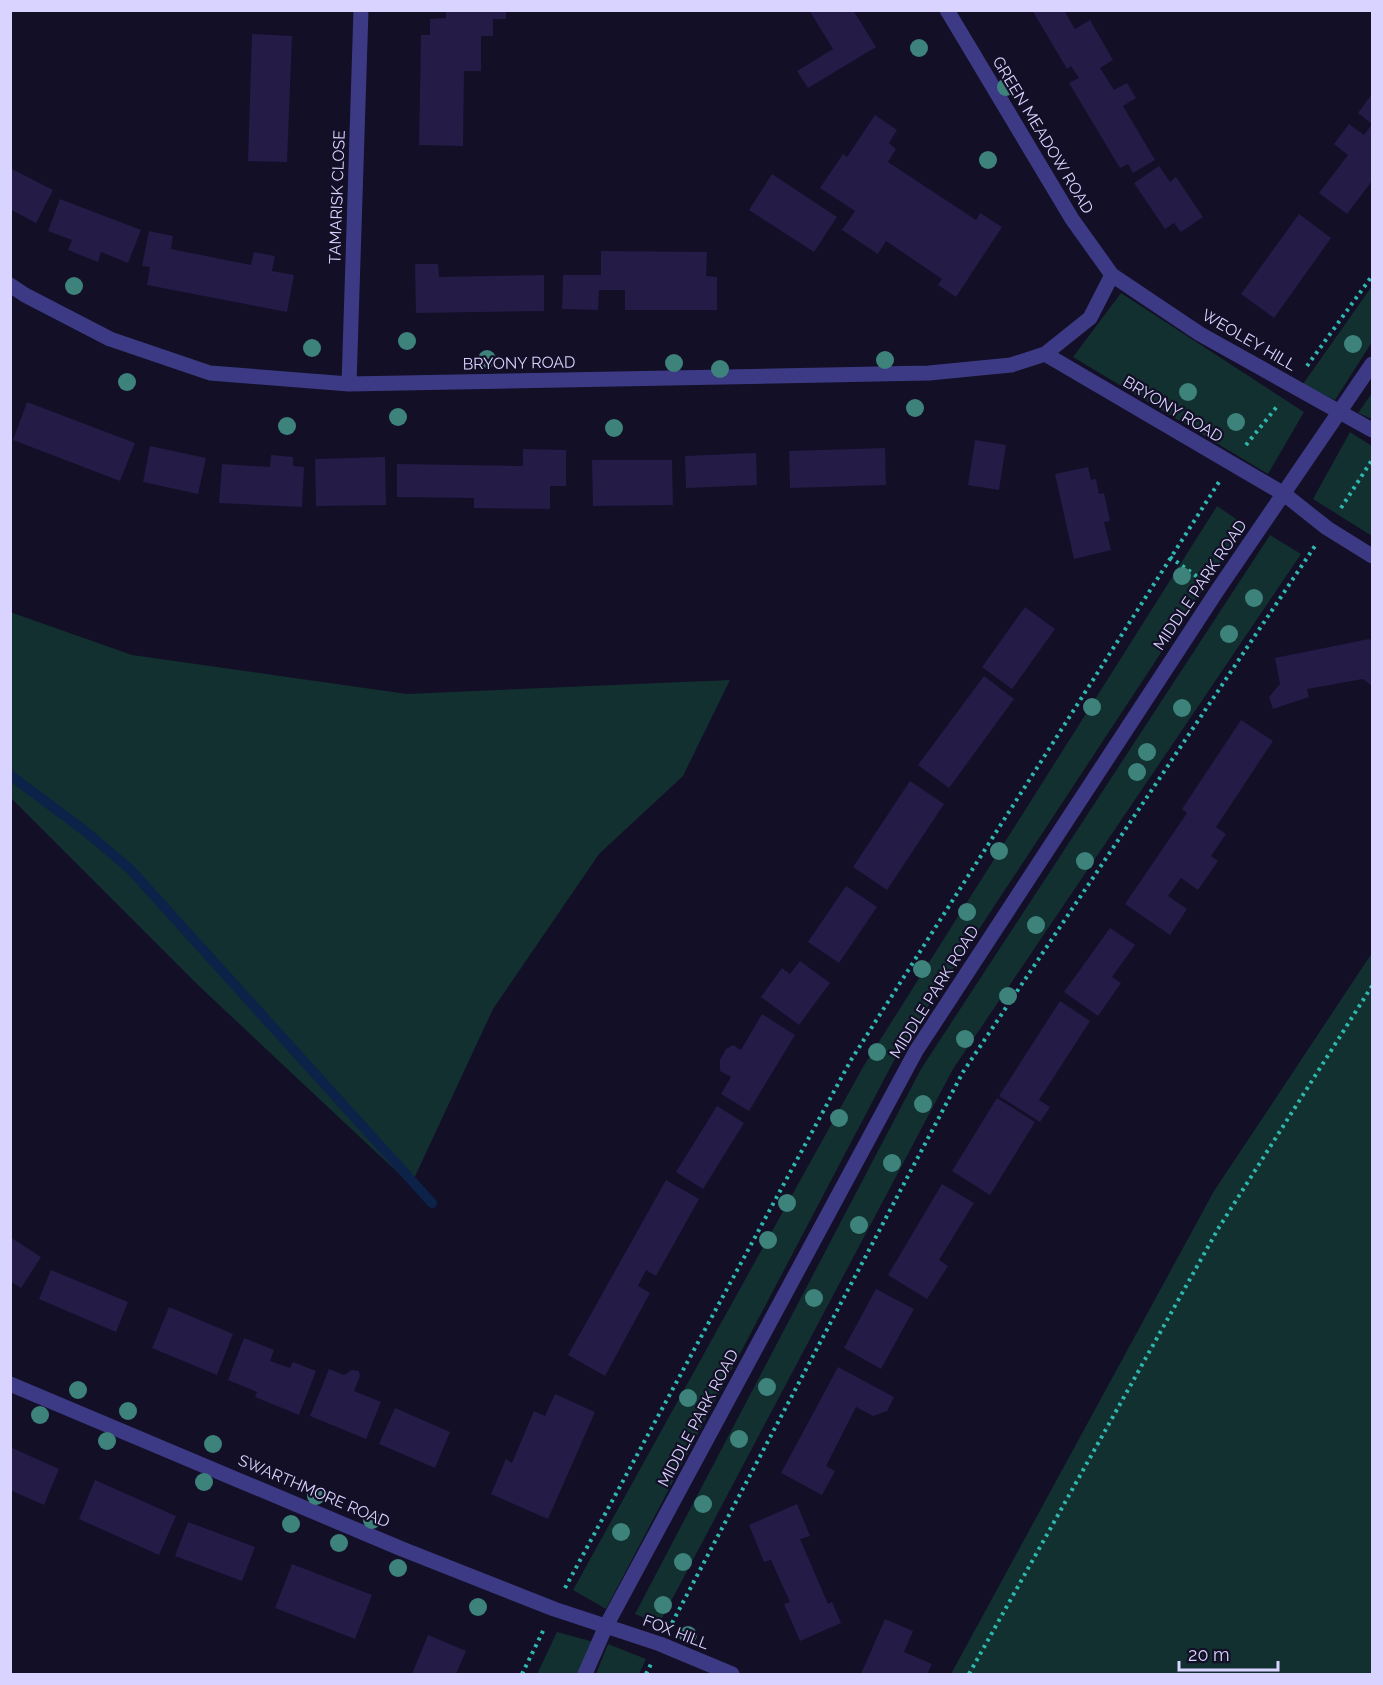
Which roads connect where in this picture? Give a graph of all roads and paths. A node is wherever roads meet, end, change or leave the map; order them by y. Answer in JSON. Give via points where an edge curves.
{"nodes":[{"id":1,"x":361,"y":10,"type":"edge"},
{"id":2,"x":947,"y":10,"type":"edge"},
{"id":3,"x":1112,"y":275,"type":"junction"},
{"id":4,"x":1372,"y":276,"type":"edge"},
{"id":5,"x":10,"y":285,"type":"edge"},
{"id":6,"x":1045,"y":354,"type":"junction"},
{"id":7,"x":1372,"y":364,"type":"edge"},
{"id":8,"x":349,"y":384,"type":"junction"},
{"id":9,"x":1293,"y":385,"type":"junction"},
{"id":10,"x":1341,"y":411,"type":"junction"},
{"id":11,"x":1372,"y":430,"type":"edge"},
{"id":12,"x":1372,"y":460,"type":"edge"},
{"id":13,"x":1231,"y":464,"type":"junction"},
{"id":14,"x":1284,"y":494,"type":"junction"},
{"id":15,"x":1327,"y":528,"type":"junction"},
{"id":16,"x":1372,"y":556,"type":"edge"},
{"id":17,"x":1170,"y":557,"type":"junction"},
{"id":18,"x":1217,"y":591,"type":"junction"},
{"id":19,"x":1372,"y":986,"type":"edge"},
{"id":20,"x":10,"y":1384,"type":"edge"},
{"id":21,"x":554,"y":1609,"type":"junction"},
{"id":22,"x":606,"y":1626,"type":"junction"},
{"id":23,"x":660,"y":1644,"type":"junction"},
{"id":24,"x":522,"y":1674,"type":"edge"},
{"id":25,"x":585,"y":1674,"type":"edge"},
{"id":26,"x":646,"y":1674,"type":"edge"},
{"id":27,"x":732,"y":1674,"type":"edge"},
{"id":28,"x":969,"y":1674,"type":"edge"}],
"edges":[{"from":1,"to":8,"type":"street","name":"TAMARISK CLOSE"},
{"from":2,"to":3,"type":"street","name":"GREEN MEADOW ROAD","via":[[1072,219]]},
{"from":3,"to":6,"type":"street","name":"BRYONY ROAD","via":[[1090,318]]},
{"from":3,"to":9,"type":"street","name":"WEOLEY HILL","via":[[1200,334]]},
{"from":4,"to":9,"type":"path"},
{"from":5,"to":8,"type":"street","name":"BRYONY ROAD","via":[[110,339],[210,373]]},
{"from":6,"to":8,"type":"street","name":"BRYONY ROAD","via":[[1011,365],[929,373]]},
{"from":6,"to":13,"type":"street","name":"BRYONY ROAD"},
{"from":7,"to":10,"type":"street","name":"MIDDLE PARK ROAD"},
{"from":9,"to":10,"type":"street","name":"WEOLEY HILL"},
{"from":9,"to":13,"type":"path"},
{"from":10,"to":11,"type":"street","name":"WEOLEY HILL"},
{"from":10,"to":14,"type":"street","name":"MIDDLE PARK ROAD"},
{"from":12,"to":15,"type":"path"},
{"from":13,"to":14,"type":"street","name":"BRYONY ROAD"},
{"from":13,"to":17,"type":"path"},
{"from":14,"to":15,"type":"street"},
{"from":14,"to":18,"type":"street","name":"MIDDLE PARK ROAD"},
{"from":15,"to":16,"type":"street"},
{"from":15,"to":23,"type":"path","via":[[963,1072]]},
{"from":17,"to":18,"type":"path"},
{"from":17,"to":21,"type":"path","via":[[851,1060]]},
{"from":18,"to":22,"type":"street","name":"MIDDLE PARK ROAD","via":[[916,1051]]},
{"from":19,"to":28,"type":"path","via":[[1218,1229]]},
{"from":20,"to":21,"type":"street","name":"SWARTHMORE ROAD"},
{"from":21,"to":22,"type":"street","name":"SWARTHMORE ROAD"},
{"from":21,"to":24,"type":"path"},
{"from":22,"to":23,"type":"street","name":"FOX HILL"},
{"from":22,"to":25,"type":"street","name":"MIDDLE PARK ROAD"},
{"from":23,"to":26,"type":"path"},
{"from":23,"to":27,"type":"street","name":"FOX HILL"}]}
